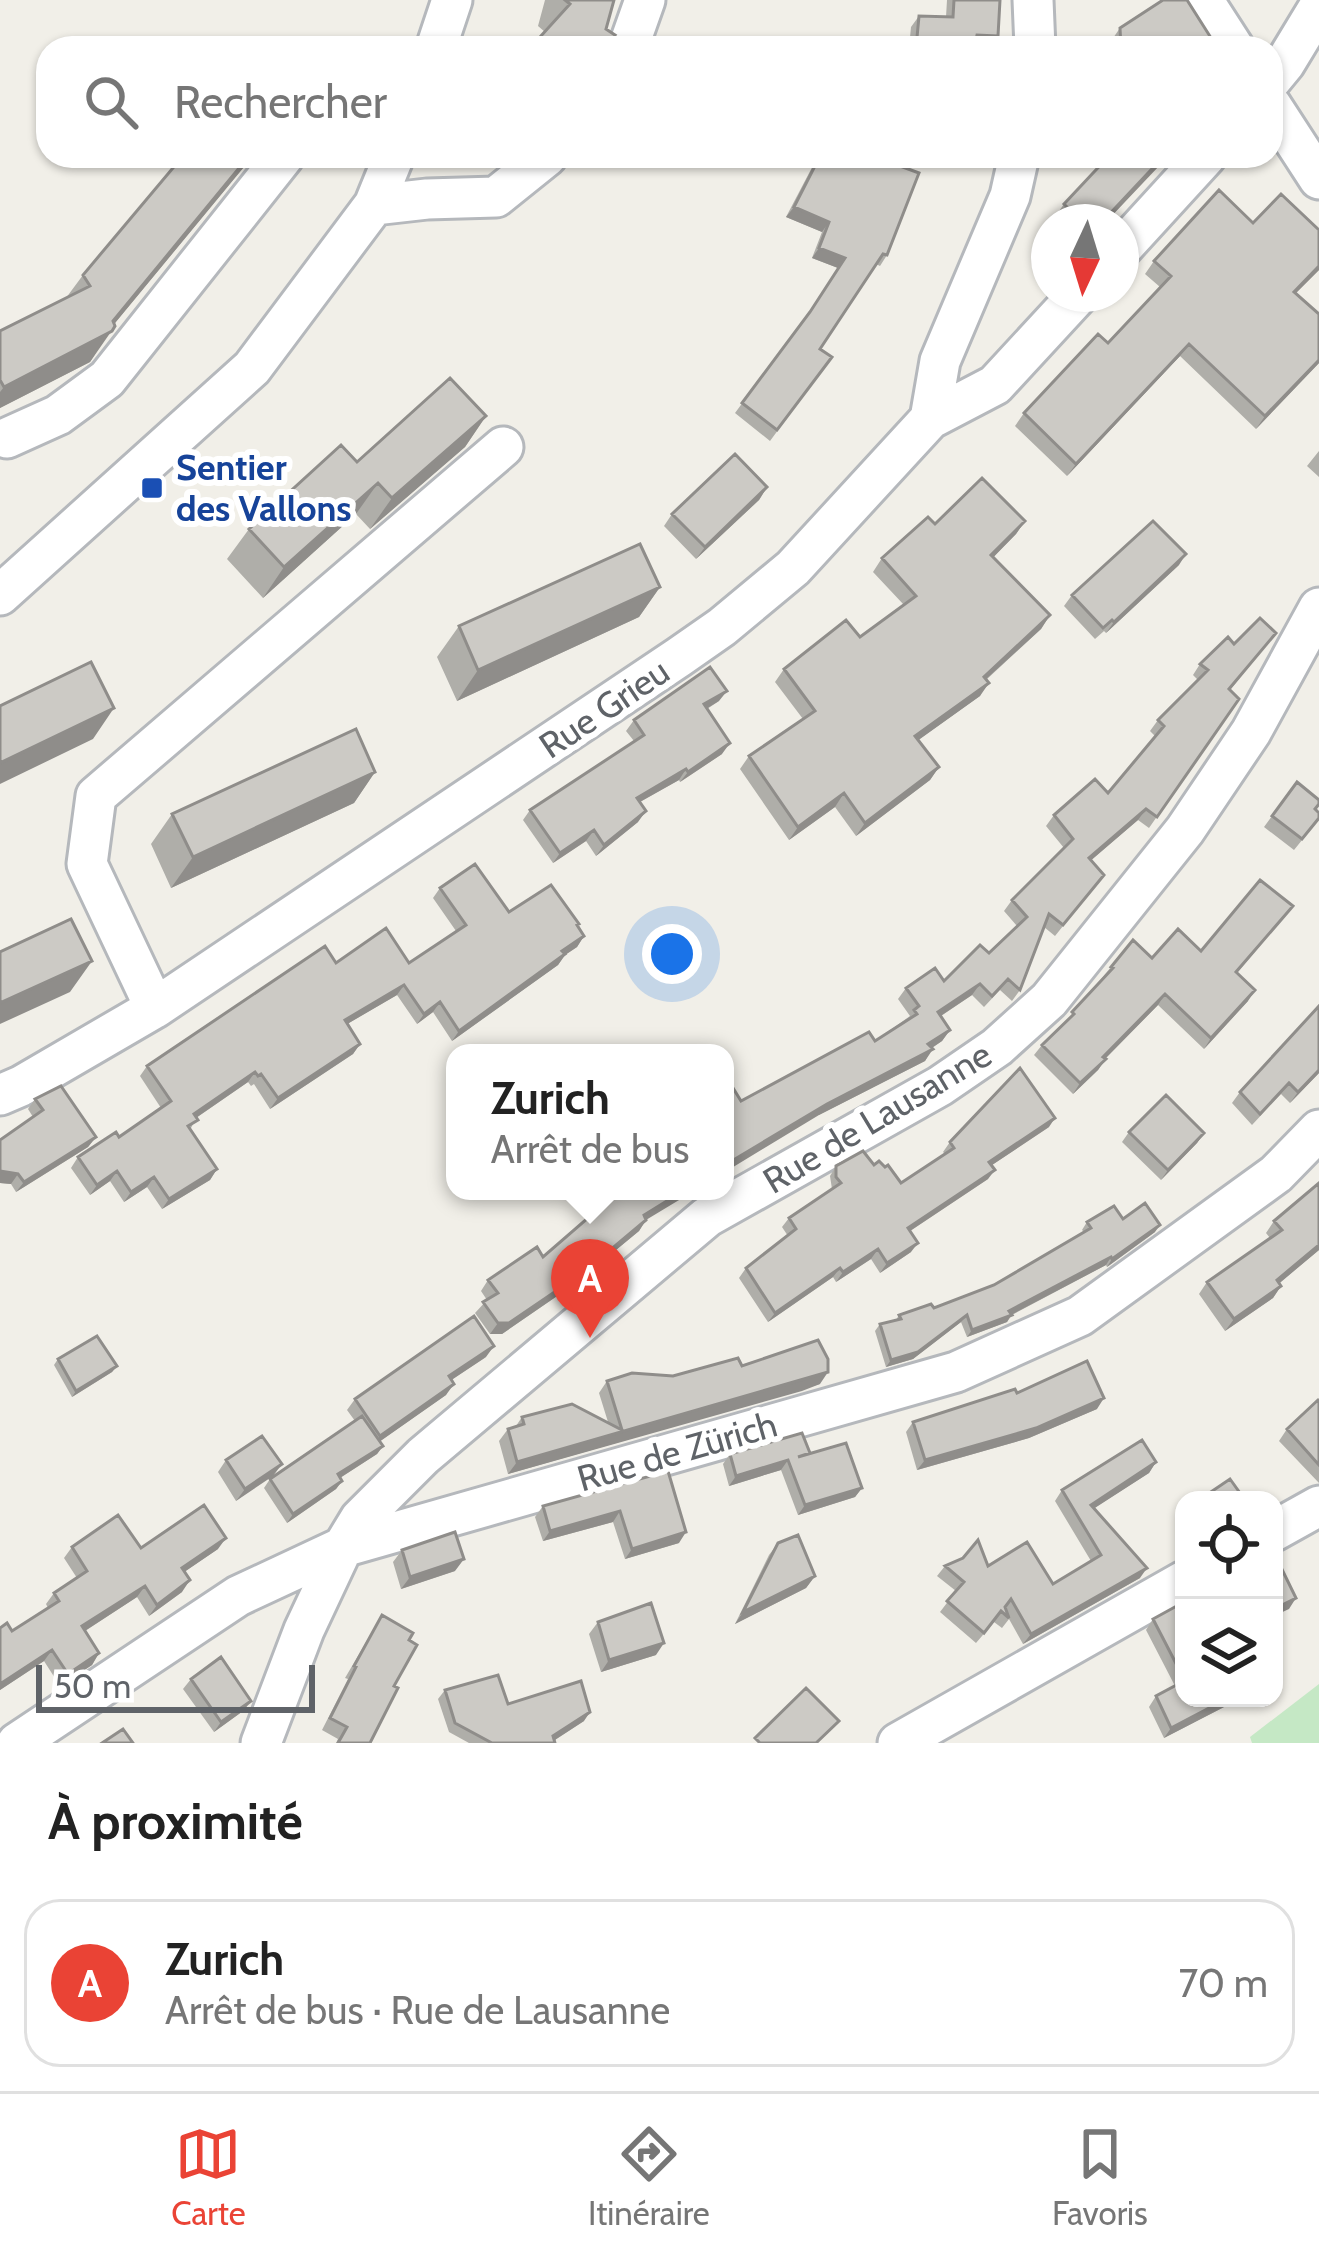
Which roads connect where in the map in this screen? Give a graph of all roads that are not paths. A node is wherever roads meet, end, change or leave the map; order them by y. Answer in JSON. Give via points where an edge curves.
{"nodes":[{"id":1,"x":452,"y":0,"type":"edge"},
{"id":2,"x":645,"y":0,"type":"edge"},
{"id":3,"x":1033,"y":0,"type":"edge"},
{"id":4,"x":1203,"y":0,"type":"edge"},
{"id":5,"x":1319,"y":7,"type":"edge"},
{"id":6,"x":440,"y":36,"type":"edge"},
{"id":7,"x":632,"y":36,"type":"edge"},
{"id":8,"x":1034,"y":36,"type":"edge"},
{"id":9,"x":1226,"y":36,"type":"edge"},
{"id":10,"x":1283,"y":62,"type":"edge"},
{"id":11,"x":1283,"y":124,"type":"edge"},
{"id":12,"x":274,"y":168,"type":"edge"},
{"id":13,"x":389,"y":168,"type":"edge"},
{"id":14,"x":533,"y":168,"type":"edge"},
{"id":15,"x":1016,"y":168,"type":"edge"},
{"id":16,"x":1195,"y":168,"type":"edge"},
{"id":17,"x":1319,"y":179,"type":"edge"},
{"id":18,"x":374,"y":205,"type":"junction"},
{"id":19,"x":1139,"y":229,"type":"edge"},
{"id":20,"x":1063,"y":312,"type":"edge"},
{"id":21,"x":930,"y":419,"type":"junction"},
{"id":22,"x":7,"y":438,"type":"dead end"},
{"id":23,"x":503,"y":447,"type":"dead end"},
{"id":24,"x":1,"y":594,"type":"edge"},
{"id":25,"x":1319,"y":608,"type":"edge"},
{"id":26,"x":155,"y":1008,"type":"junction"},
{"id":27,"x":0,"y":1095,"type":"edge"},
{"id":28,"x":1319,"y":1130,"type":"edge"},
{"id":29,"x":1319,"y":1506,"type":"edge"},
{"id":30,"x":1283,"y":1526,"type":"edge"},
{"id":31,"x":343,"y":1546,"type":"junction"},
{"id":32,"x":1175,"y":1586,"type":"edge"},
{"id":33,"x":17,"y":1743,"type":"edge"},
{"id":34,"x":262,"y":1743,"type":"edge"},
{"id":35,"x":898,"y":1743,"type":"edge"}],
"edges":[{"from":1,"to":6,"type":"street"},
{"from":2,"to":7,"type":"street"},
{"from":3,"to":8,"type":"street"},
{"from":4,"to":9,"type":"street"},
{"from":5,"to":10,"type":"street"},
{"from":11,"to":17,"type":"street"},
{"from":12,"to":22,"type":"street","via":[[107,379],[58,415]]},
{"from":13,"to":18,"type":"street"},
{"from":14,"to":18,"type":"street","via":[[496,197]]},
{"from":15,"to":21,"type":"street","via":[[940,361]]},
{"from":16,"to":19,"type":"street"},
{"from":18,"to":24,"type":"street","via":[[252,368]]},
{"from":20,"to":21,"type":"street","via":[[995,386]]},
{"from":21,"to":26,"type":"street","name":"Rue Grieu","via":[[793,568],[722,628]]},
{"from":23,"to":26,"type":"street","via":[[96,796],[87,864]]},
{"from":25,"to":31,"type":"street","name":"Rue de Lausanne","via":[[1185,830],[1048,1000],[940,1086],[707,1217],[423,1456]]},
{"from":26,"to":27,"type":"street","name":"Rue Grieu"},
{"from":28,"to":31,"type":"street","name":"Rue de Zürich","via":[[1276,1174],[1080,1316],[956,1372]]},
{"from":29,"to":30,"type":"street"},
{"from":31,"to":33,"type":"street","name":"Rue de Zürich","via":[[238,1596]]},
{"from":31,"to":34,"type":"street","name":"Rue de Lausanne"},
{"from":32,"to":35,"type":"street"}]}
